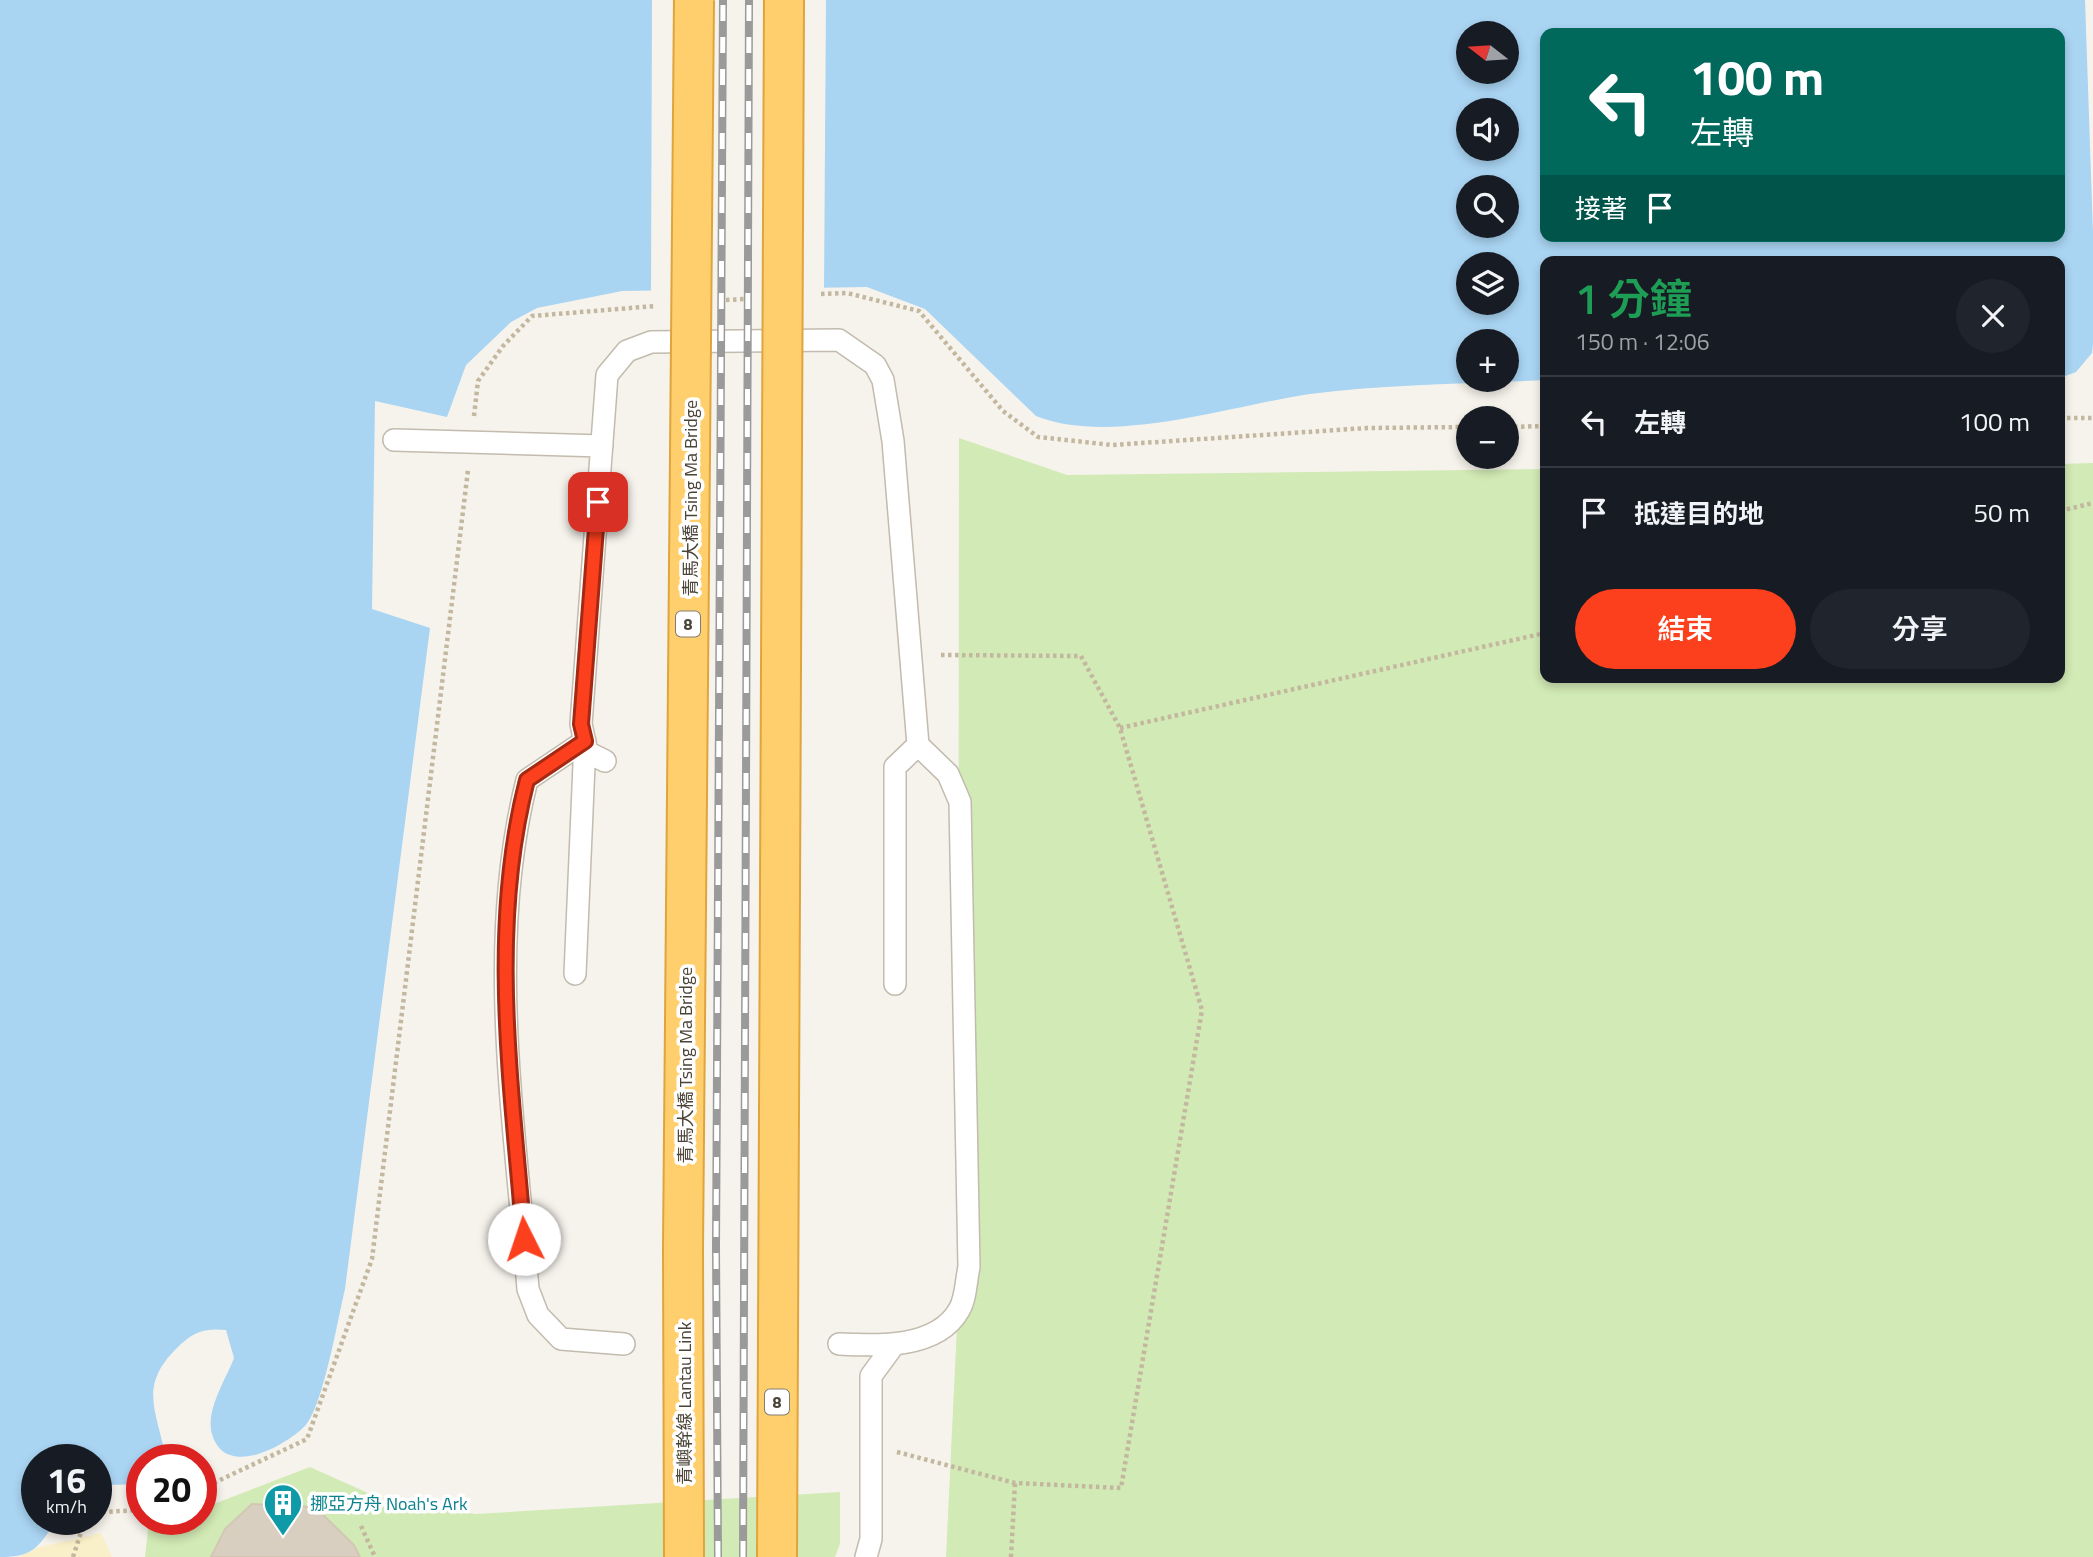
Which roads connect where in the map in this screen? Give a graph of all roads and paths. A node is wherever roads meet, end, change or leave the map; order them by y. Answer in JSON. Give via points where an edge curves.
{"nodes":[{"id":1,"x":694,"y":0,"type":"edge"},
{"id":2,"x":784,"y":0,"type":"edge"},
{"id":3,"x":2065,"y":418,"type":"edge"},
{"id":4,"x":2093,"y":418,"type":"edge"},
{"id":5,"x":1540,"y":426,"type":"edge"},
{"id":6,"x":1519,"y":427,"type":"edge"},
{"id":7,"x":394,"y":440,"type":"dead end"},
{"id":8,"x":602,"y":446,"type":"junction"},
{"id":9,"x":2093,"y":503,"type":"edge"},
{"id":10,"x":2065,"y":510,"type":"edge"},
{"id":11,"x":1540,"y":634,"type":"edge"},
{"id":12,"x":911,"y":654,"type":"junction"},
{"id":13,"x":1120,"y":728,"type":"junction"},
{"id":14,"x":585,"y":741,"type":"junction"},
{"id":15,"x":918,"y":745,"type":"junction"},
{"id":16,"x":605,"y":761,"type":"dead end"},
{"id":17,"x":575,"y":974,"type":"dead end"},
{"id":18,"x":894,"y":984,"type":"dead end"},
{"id":19,"x":683,"y":1249,"type":"joint"},
{"id":20,"x":624,"y":1344,"type":"dead end"},
{"id":21,"x":839,"y":1344,"type":"dead end"},
{"id":22,"x":893,"y":1346,"type":"junction"},
{"id":23,"x":307,"y":1439,"type":"dead end"},
{"id":24,"x":870,"y":1445,"type":"junction"},
{"id":25,"x":217,"y":1481,"type":"edge"},
{"id":26,"x":1015,"y":1483,"type":"junction"},
{"id":27,"x":361,"y":1526,"type":"dead end"},
{"id":28,"x":80,"y":1535,"type":"edge"},
{"id":29,"x":73,"y":1557,"type":"edge"},
{"id":30,"x":375,"y":1557,"type":"edge"},
{"id":31,"x":684,"y":1557,"type":"edge"},
{"id":32,"x":777,"y":1557,"type":"edge"},
{"id":33,"x":866,"y":1557,"type":"edge"},
{"id":34,"x":1011,"y":1557,"type":"edge"}],
"edges":[{"from":1,"to":19,"type":"highway","name":"青馬大橋 Tsing Ma Bridge","number":"8","bridge":true},
{"from":2,"to":32,"type":"highway","number":"8","bridge":true},
{"from":3,"to":4,"type":"path"},
{"from":5,"to":6,"type":"path"},
{"from":7,"to":8,"type":"lane"},
{"from":8,"to":12,"type":"lane","via":[[607,375],[627,351],[651,342],[839,340],[875,365],[883,380],[893,441]]},
{"from":8,"to":14,"type":"lane","via":[[581,724]]},
{"from":9,"to":10,"type":"path"},
{"from":11,"to":13,"type":"path"},
{"from":12,"to":13,"type":"path","via":[[1081,656]]},
{"from":12,"to":15,"type":"lane"},
{"from":13,"to":26,"type":"path","via":[[1202,1010],[1121,1488]]},
{"from":14,"to":16,"type":"lane","via":[[587,752]]},
{"from":14,"to":17,"type":"lane"},
{"from":14,"to":20,"type":"lane","via":[[527,780],[518,816],[505,958],[508,1083],[528,1289],[538,1315],[561,1339]]},
{"from":15,"to":18,"type":"lane","via":[[895,767]]},
{"from":15,"to":22,"type":"lane","via":[[948,774],[960,803],[969,1267],[960,1310],[942,1329]]},
{"from":19,"to":31,"type":"highway","name":"青嶼幹線 Lantau Link","number":"8","bridge":true},
{"from":21,"to":22,"type":"lane"},
{"from":22,"to":24,"type":"lane","via":[[871,1376]]},
{"from":23,"to":25,"type":"path"},
{"from":24,"to":26,"type":"path"},
{"from":24,"to":33,"type":"lane","via":[[871,1539]]},
{"from":26,"to":34,"type":"path"},
{"from":27,"to":30,"type":"path"},
{"from":28,"to":29,"type":"path"}]}
